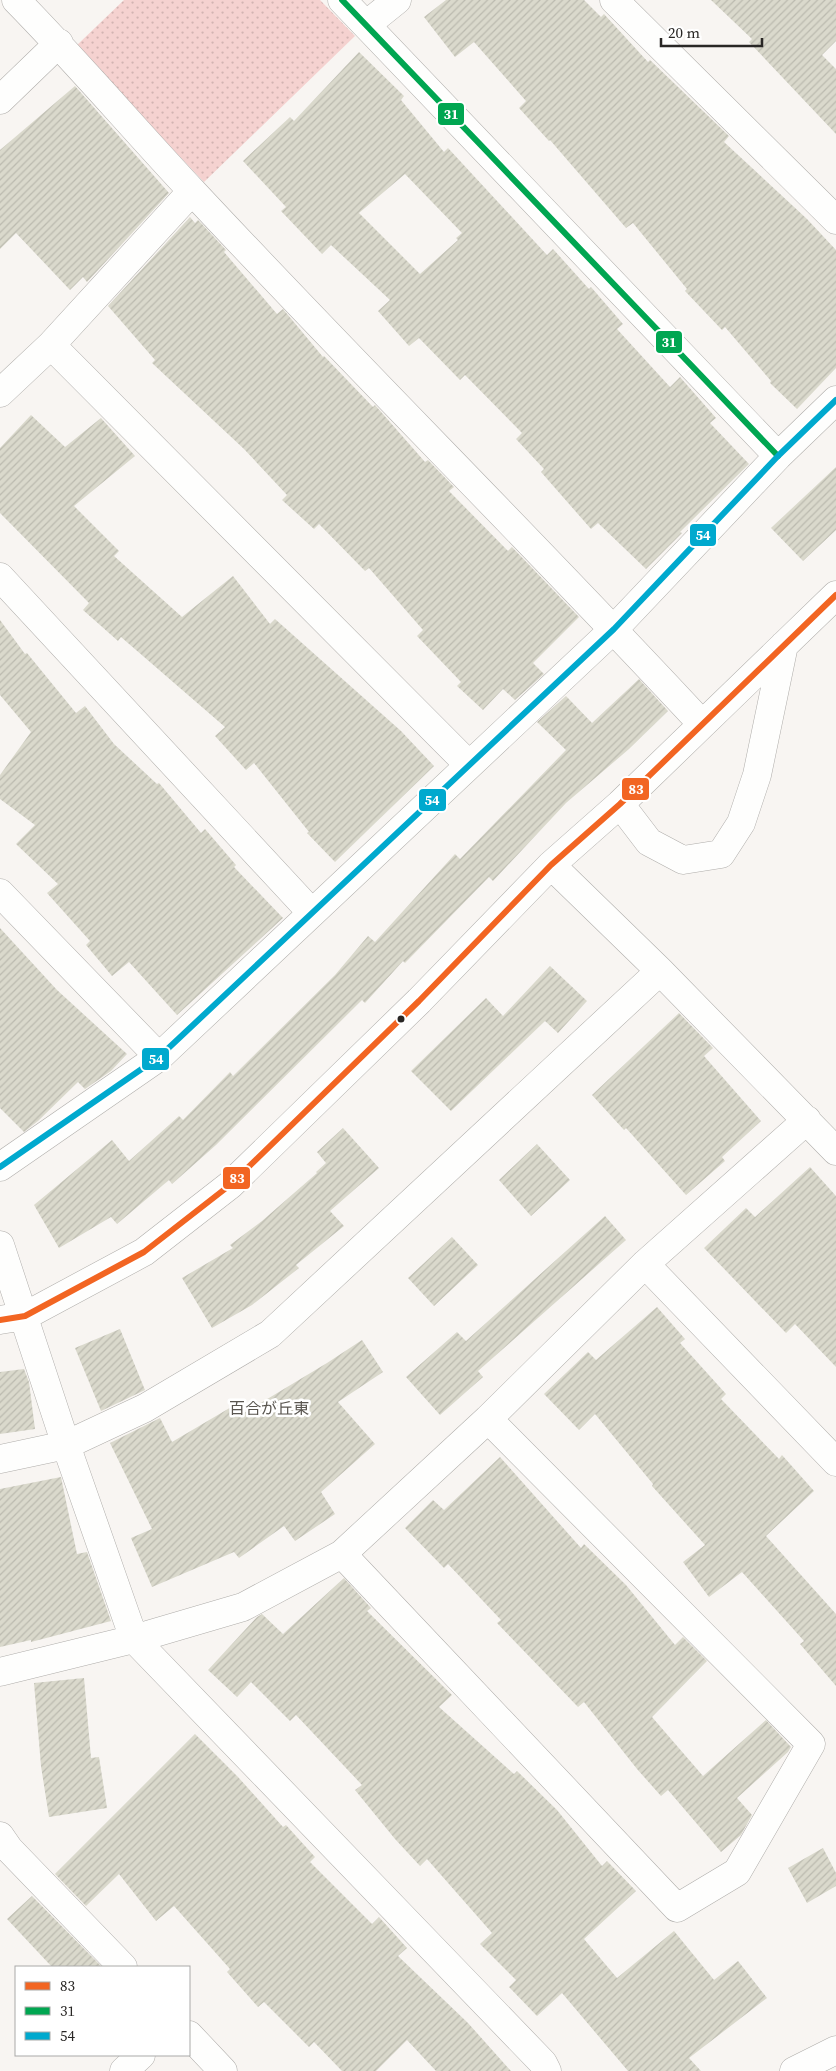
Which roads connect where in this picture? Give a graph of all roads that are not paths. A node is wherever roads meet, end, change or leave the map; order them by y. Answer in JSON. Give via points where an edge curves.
{"nodes":[{"id":1,"x":16,"y":0,"type":"edge"},
{"id":2,"x":342,"y":0,"type":"edge"},
{"id":3,"x":397,"y":0,"type":"edge"},
{"id":4,"x":614,"y":0,"type":"edge"},
{"id":5,"x":366,"y":25,"type":"junction"},
{"id":6,"x":59,"y":43,"type":"junction"},
{"id":7,"x":0,"y":100,"type":"edge"},
{"id":8,"x":192,"y":191,"type":"junction"},
{"id":9,"x":836,"y":220,"type":"edge"},
{"id":10,"x":51,"y":344,"type":"junction"},
{"id":11,"x":0,"y":393,"type":"edge"},
{"id":12,"x":836,"y":400,"type":"edge"},
{"id":13,"x":778,"y":456,"type":"junction"},
{"id":14,"x":0,"y":577,"type":"edge"},
{"id":15,"x":836,"y":595,"type":"edge"},
{"id":16,"x":614,"y":629,"type":"junction"},
{"id":17,"x":784,"y":644,"type":"junction"},
{"id":18,"x":702,"y":724,"type":"junction"},
{"id":19,"x":468,"y":764,"type":"junction"},
{"id":20,"x":620,"y":804,"type":"junction"},
{"id":21,"x":551,"y":865,"type":"junction"},
{"id":22,"x":0,"y":893,"type":"edge"},
{"id":23,"x":312,"y":913,"type":"junction"},
{"id":24,"x":660,"y":971,"type":"junction"},
{"id":25,"x":159,"y":1056,"type":"junction"},
{"id":26,"x":807,"y":1120,"type":"junction"},
{"id":27,"x":836,"y":1151,"type":"edge"},
{"id":28,"x":0,"y":1167,"type":"edge"},
{"id":29,"x":0,"y":1245,"type":"edge"},
{"id":30,"x":645,"y":1264,"type":"junction"},
{"id":31,"x":12,"y":1318,"type":"edge"},
{"id":32,"x":488,"y":1419,"type":"junction"},
{"id":33,"x":66,"y":1445,"type":"junction"},
{"id":34,"x":0,"y":1459,"type":"edge"},
{"id":35,"x":836,"y":1462,"type":"edge"},
{"id":36,"x":342,"y":1554,"type":"junction"},
{"id":37,"x":134,"y":1639,"type":"junction"},
{"id":38,"x":0,"y":1672,"type":"edge"},
{"id":39,"x":3,"y":1848,"type":"edge"},
{"id":40,"x":122,"y":1966,"type":"edge"},
{"id":41,"x":190,"y":2036,"type":"edge"},
{"id":42,"x":836,"y":2050,"type":"edge"},
{"id":43,"x":140,"y":2056,"type":"edge"},
{"id":44,"x":124,"y":2071,"type":"edge"},
{"id":45,"x":224,"y":2071,"type":"edge"},
{"id":46,"x":547,"y":2071,"type":"edge"},
{"id":47,"x":794,"y":2071,"type":"edge"}],
"edges":[{"from":1,"to":6,"type":"street"},
{"from":2,"to":5,"type":"street"},
{"from":3,"to":5,"type":"street"},
{"from":4,"to":9,"type":"street"},
{"from":5,"to":13,"type":"street"},
{"from":6,"to":7,"type":"street"},
{"from":6,"to":8,"type":"street"},
{"from":8,"to":10,"type":"street"},
{"from":8,"to":16,"type":"street"},
{"from":10,"to":11,"type":"street"},
{"from":10,"to":19,"type":"street"},
{"from":12,"to":13,"type":"street"},
{"from":13,"to":16,"type":"street"},
{"from":14,"to":23,"type":"street"},
{"from":15,"to":17,"type":"street"},
{"from":16,"to":18,"type":"street"},
{"from":16,"to":19,"type":"street"},
{"from":17,"to":18,"type":"street"},
{"from":17,"to":20,"type":"street","via":[[757,774],[741,823],[721,854],[682,860],[649,842]]},
{"from":18,"to":20,"type":"street"},
{"from":19,"to":23,"type":"street"},
{"from":20,"to":21,"type":"street"},
{"from":21,"to":24,"type":"street"},
{"from":21,"to":31,"type":"street","via":[[419,1001],[230,1186],[144,1252]]},
{"from":22,"to":25,"type":"street"},
{"from":23,"to":25,"type":"street"},
{"from":24,"to":26,"type":"street"},
{"from":24,"to":33,"type":"street","via":[[270,1334],[144,1408]]},
{"from":25,"to":28,"type":"street"},
{"from":26,"to":27,"type":"street"},
{"from":26,"to":30,"type":"street"},
{"from":29,"to":31,"type":"street"},
{"from":30,"to":32,"type":"street"},
{"from":30,"to":35,"type":"street"},
{"from":31,"to":33,"type":"street"},
{"from":32,"to":36,"type":"street"},
{"from":32,"to":36,"type":"street","via":[[811,1744],[738,1872],[677,1908]]},
{"from":33,"to":34,"type":"street"},
{"from":33,"to":37,"type":"street"},
{"from":36,"to":37,"type":"street","via":[[243,1608]]},
{"from":37,"to":38,"type":"street"},
{"from":37,"to":46,"type":"street"},
{"from":39,"to":40,"type":"street"},
{"from":41,"to":45,"type":"street"},
{"from":42,"to":47,"type":"street"},
{"from":43,"to":44,"type":"street"}]}
